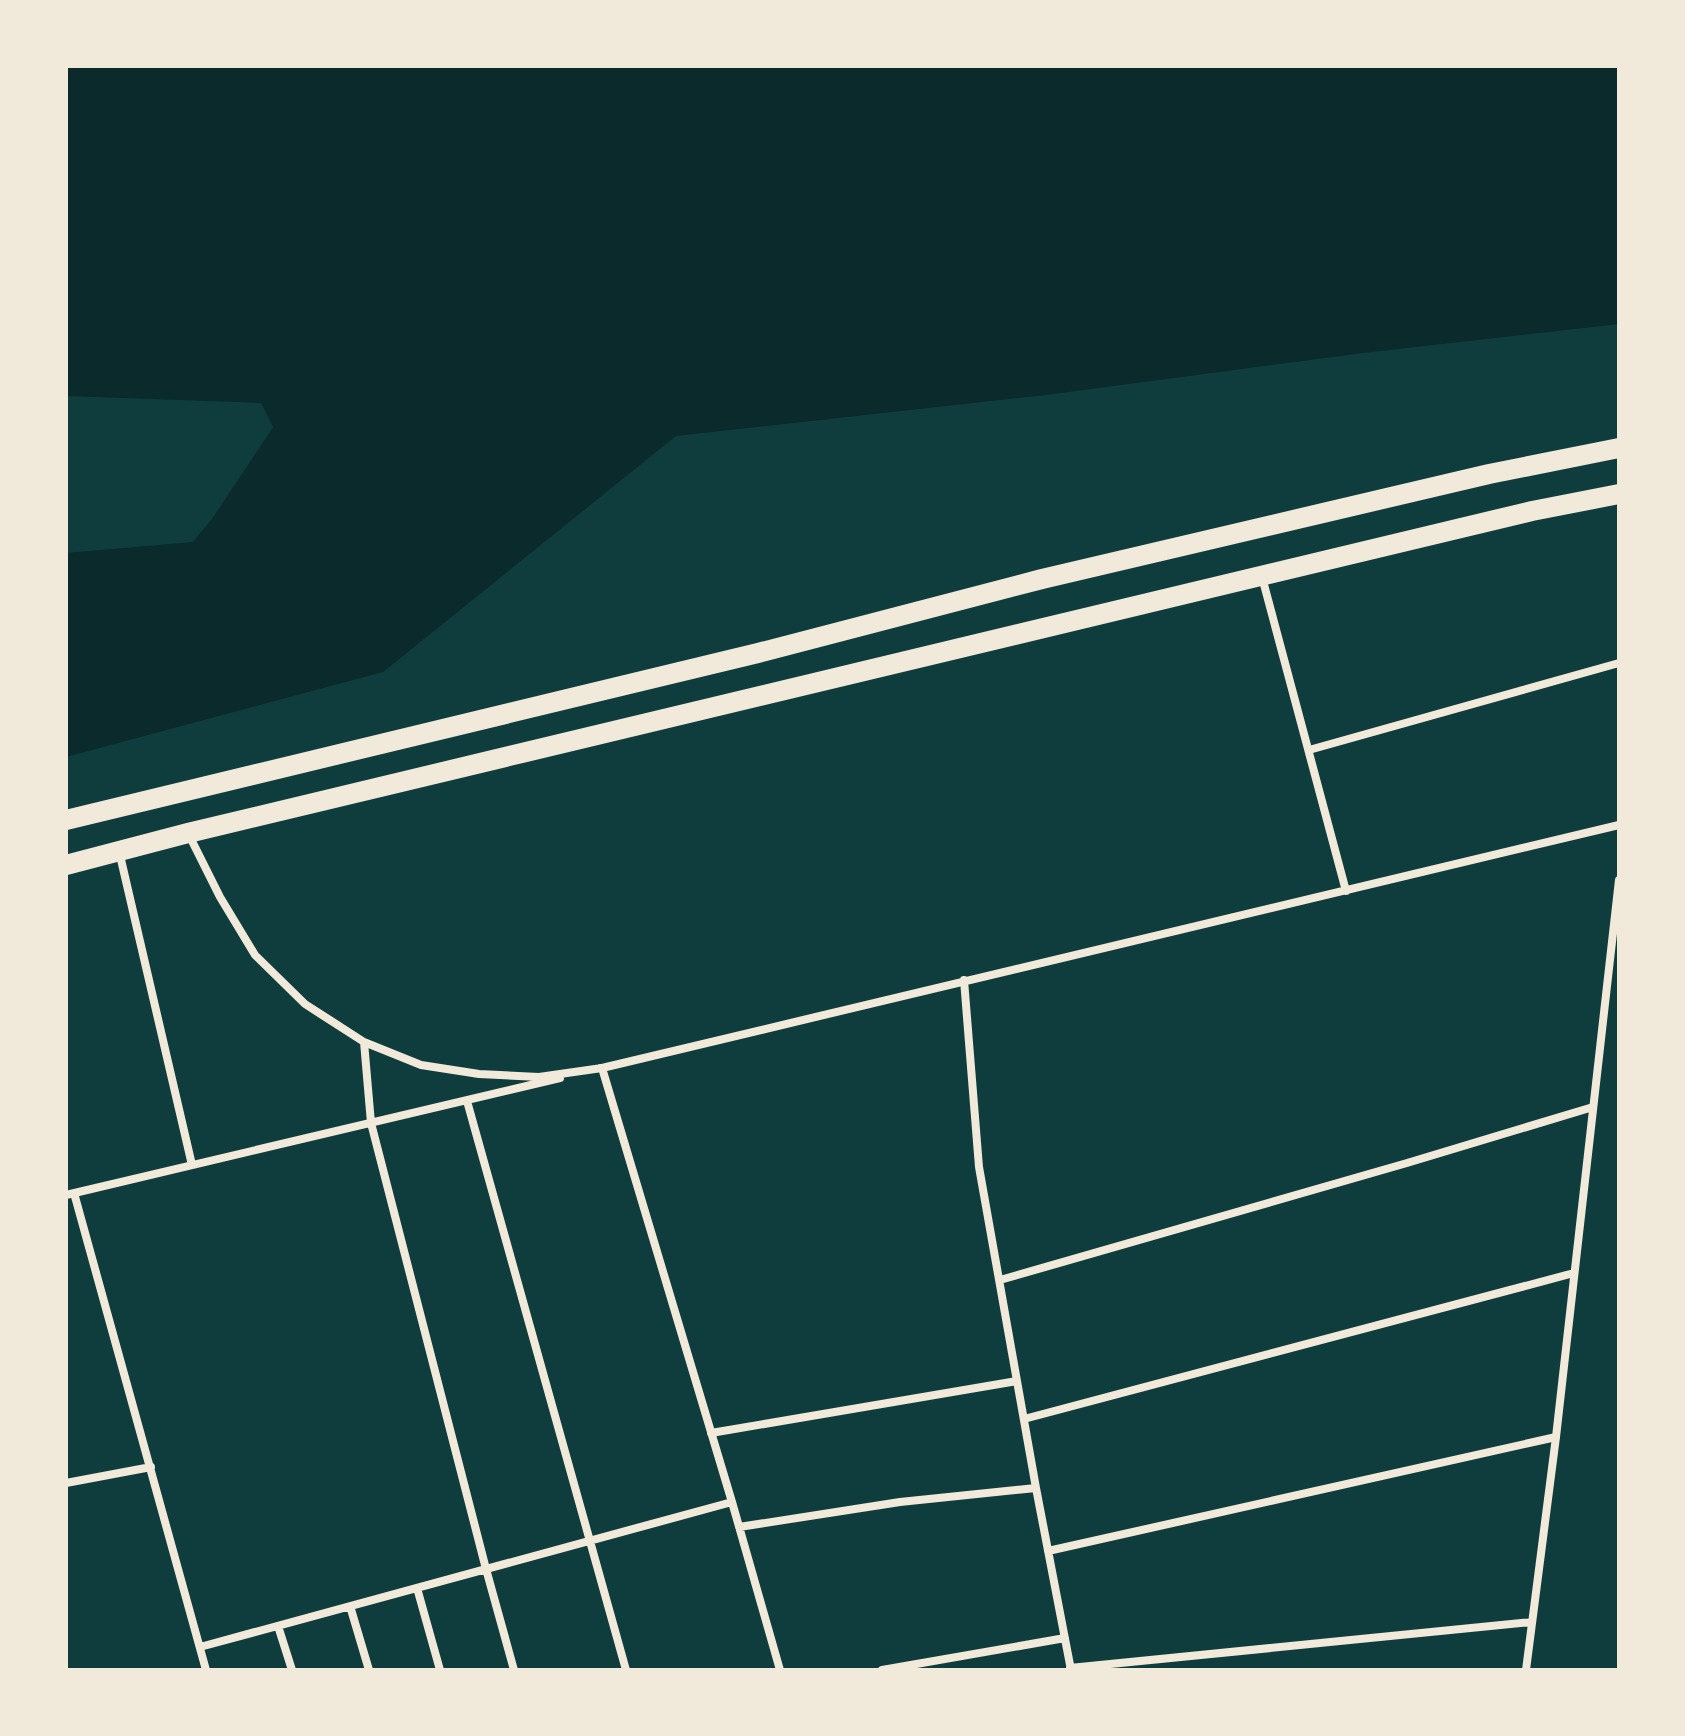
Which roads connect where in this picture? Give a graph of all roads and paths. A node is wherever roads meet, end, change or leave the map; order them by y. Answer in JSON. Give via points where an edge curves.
{"nodes":[{"id":1,"x":1619,"y":448,"type":"edge"},
{"id":2,"x":1619,"y":494,"type":"edge"},
{"id":3,"x":1262,"y":576,"type":"junction"},
{"id":4,"x":1619,"y":663,"type":"edge"},
{"id":5,"x":1309,"y":750,"type":"junction"},
{"id":6,"x":66,"y":820,"type":"edge"},
{"id":7,"x":1619,"y":825,"type":"edge"},
{"id":8,"x":188,"y":833,"type":"junction"},
{"id":9,"x":119,"y":851,"type":"junction"},
{"id":10,"x":66,"y":865,"type":"edge"},
{"id":11,"x":1619,"y":880,"type":"edge"},
{"id":12,"x":1346,"y":891,"type":"junction"},
{"id":13,"x":964,"y":980,"type":"junction"},
{"id":14,"x":364,"y":1042,"type":"junction"},
{"id":15,"x":602,"y":1068,"type":"junction"},
{"id":16,"x":467,"y":1101,"type":"junction"},
{"id":17,"x":1593,"y":1107,"type":"junction"},
{"id":18,"x":371,"y":1123,"type":"junction"},
{"id":19,"x":192,"y":1165,"type":"junction"},
{"id":20,"x":70,"y":1194,"type":"edge"},
{"id":21,"x":1574,"y":1273,"type":"junction"},
{"id":22,"x":1000,"y":1280,"type":"junction"},
{"id":23,"x":1017,"y":1381,"type":"junction"},
{"id":24,"x":1024,"y":1419,"type":"junction"},
{"id":25,"x":711,"y":1433,"type":"junction"},
{"id":26,"x":1556,"y":1437,"type":"junction"},
{"id":27,"x":151,"y":1467,"type":"junction"},
{"id":28,"x":66,"y":1483,"type":"edge"},
{"id":29,"x":1036,"y":1488,"type":"junction"},
{"id":30,"x":732,"y":1502,"type":"junction"},
{"id":31,"x":739,"y":1527,"type":"junction"},
{"id":32,"x":590,"y":1540,"type":"junction"},
{"id":33,"x":1048,"y":1551,"type":"junction"},
{"id":34,"x":486,"y":1569,"type":"junction"},
{"id":35,"x":417,"y":1588,"type":"junction"},
{"id":36,"x":350,"y":1606,"type":"junction"},
{"id":37,"x":1532,"y":1622,"type":"junction"},
{"id":38,"x":278,"y":1626,"type":"junction"},
{"id":39,"x":1065,"y":1638,"type":"junction"},
{"id":40,"x":200,"y":1647,"type":"junction"},
{"id":41,"x":1070,"y":1669,"type":"edge"},
{"id":42,"x":206,"y":1670,"type":"edge"},
{"id":43,"x":292,"y":1670,"type":"edge"},
{"id":44,"x":369,"y":1670,"type":"edge"},
{"id":45,"x":440,"y":1670,"type":"edge"},
{"id":46,"x":514,"y":1670,"type":"edge"},
{"id":47,"x":626,"y":1670,"type":"edge"},
{"id":48,"x":780,"y":1670,"type":"edge"},
{"id":49,"x":882,"y":1670,"type":"edge"},
{"id":50,"x":1526,"y":1670,"type":"edge"}],
"edges":[{"from":1,"to":6,"type":"main road","via":[[1058,575]]},
{"from":2,"to":3,"type":"main road"},
{"from":3,"to":5,"type":"street"},
{"from":3,"to":8,"type":"main road"},
{"from":4,"to":5,"type":"street"},
{"from":5,"to":12,"type":"street"},
{"from":7,"to":12,"type":"street"},
{"from":8,"to":9,"type":"main road"},
{"from":8,"to":14,"type":"street","via":[[255,955],[305,1004]]},
{"from":9,"to":10,"type":"main road"},
{"from":9,"to":19,"type":"street"},
{"from":11,"to":17,"type":"street"},
{"from":12,"to":13,"type":"street"},
{"from":13,"to":15,"type":"street"},
{"from":13,"to":22,"type":"street","via":[[979,1167]]},
{"from":14,"to":15,"type":"street","via":[[421,1065],[479,1074],[539,1077]]},
{"from":14,"to":18,"type":"street"},
{"from":15,"to":16,"type":"street"},
{"from":15,"to":25,"type":"street"},
{"from":16,"to":18,"type":"street"},
{"from":16,"to":32,"type":"street"},
{"from":17,"to":21,"type":"street"},
{"from":17,"to":22,"type":"street"},
{"from":18,"to":19,"type":"street"},
{"from":18,"to":34,"type":"street"},
{"from":19,"to":20,"type":"street"},
{"from":20,"to":27,"type":"street"},
{"from":21,"to":24,"type":"street"},
{"from":21,"to":26,"type":"street"},
{"from":22,"to":23,"type":"street"},
{"from":23,"to":24,"type":"street"},
{"from":23,"to":25,"type":"street"},
{"from":24,"to":29,"type":"street"},
{"from":25,"to":30,"type":"street"},
{"from":26,"to":33,"type":"street"},
{"from":26,"to":37,"type":"street"},
{"from":27,"to":28,"type":"street"},
{"from":27,"to":40,"type":"street"},
{"from":29,"to":31,"type":"street"},
{"from":29,"to":33,"type":"street"},
{"from":30,"to":31,"type":"street"},
{"from":30,"to":32,"type":"street"},
{"from":31,"to":48,"type":"street"},
{"from":32,"to":34,"type":"street"},
{"from":32,"to":47,"type":"street"},
{"from":33,"to":39,"type":"street"},
{"from":34,"to":35,"type":"street"},
{"from":34,"to":46,"type":"street"},
{"from":35,"to":36,"type":"street"},
{"from":35,"to":45,"type":"street"},
{"from":36,"to":38,"type":"street"},
{"from":36,"to":44,"type":"street"},
{"from":37,"to":41,"type":"street"},
{"from":37,"to":50,"type":"street"},
{"from":38,"to":40,"type":"street"},
{"from":38,"to":43,"type":"street"},
{"from":39,"to":41,"type":"street"},
{"from":39,"to":49,"type":"street"},
{"from":40,"to":42,"type":"street"}]}
